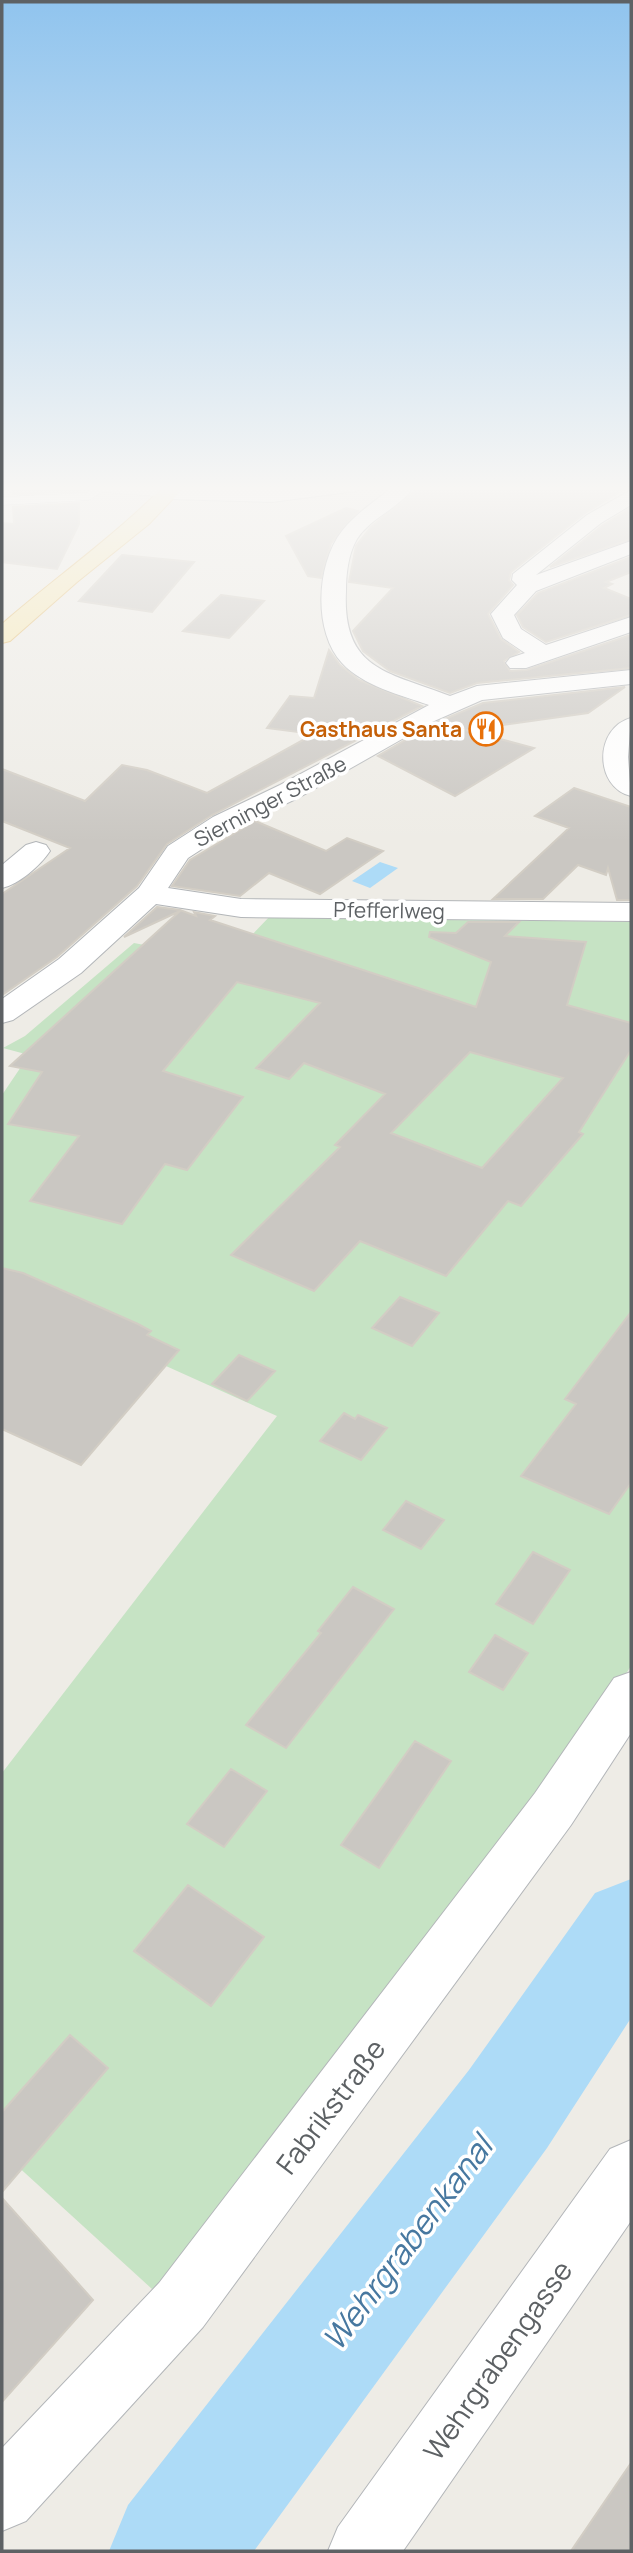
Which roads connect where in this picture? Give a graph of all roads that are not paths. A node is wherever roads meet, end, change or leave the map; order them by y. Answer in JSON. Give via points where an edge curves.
{"nodes":[{"id":1,"x":39,"y":604,"type":"edge"},
{"id":2,"x":334,"y":604,"type":"edge"},
{"id":3,"x":511,"y":604,"type":"edge"},
{"id":4,"x":631,"y":624,"type":"edge"},
{"id":5,"x":2,"y":636,"type":"edge"},
{"id":6,"x":537,"y":655,"type":"junction"},
{"id":7,"x":631,"y":677,"type":"edge"},
{"id":8,"x":477,"y":693,"type":"junction"},
{"id":9,"x":449,"y":704,"type":"junction"},
{"id":10,"x":631,"y":726,"type":"edge"},
{"id":11,"x":631,"y":788,"type":"edge"},
{"id":12,"x":36,"y":851,"type":"dead end"},
{"id":13,"x":2,"y":879,"type":"edge"},
{"id":14,"x":149,"y":894,"type":"junction"},
{"id":15,"x":631,"y":912,"type":"edge"},
{"id":16,"x":2,"y":1013,"type":"edge"},
{"id":17,"x":631,"y":1693,"type":"edge"},
{"id":18,"x":631,"y":2169,"type":"edge"},
{"id":19,"x":2,"y":2497,"type":"edge"},
{"id":20,"x":362,"y":2551,"type":"edge"}],
"edges":[{"from":1,"to":5,"type":"main road"},
{"from":2,"to":9,"type":"street","via":[[333,614],[350,659]]},
{"from":3,"to":6,"type":"street","via":[[502,614],[503,620]]},
{"from":4,"to":6,"type":"street"},
{"from":6,"to":8,"type":"street","via":[[511,666]]},
{"from":7,"to":8,"type":"street","name":"Sierninger Straße"},
{"from":8,"to":9,"type":"street","name":"Sierninger Straße"},
{"from":9,"to":14,"type":"street","name":"Sierninger Straße","via":[[198,837],[168,862]]},
{"from":10,"to":11,"type":"street","via":[[620,737],[613,760]]},
{"from":12,"to":13,"type":"street"},
{"from":14,"to":15,"type":"street","name":"Pfefferlweg","via":[[241,908]]},
{"from":14,"to":16,"type":"street","name":"Sierninger Straße","via":[[71,966]]},
{"from":17,"to":19,"type":"street","name":"Fabrikstraße","via":[[553,1809],[181,2305]]},
{"from":18,"to":20,"type":"street","name":"Wehrgrabengasse"}]}
